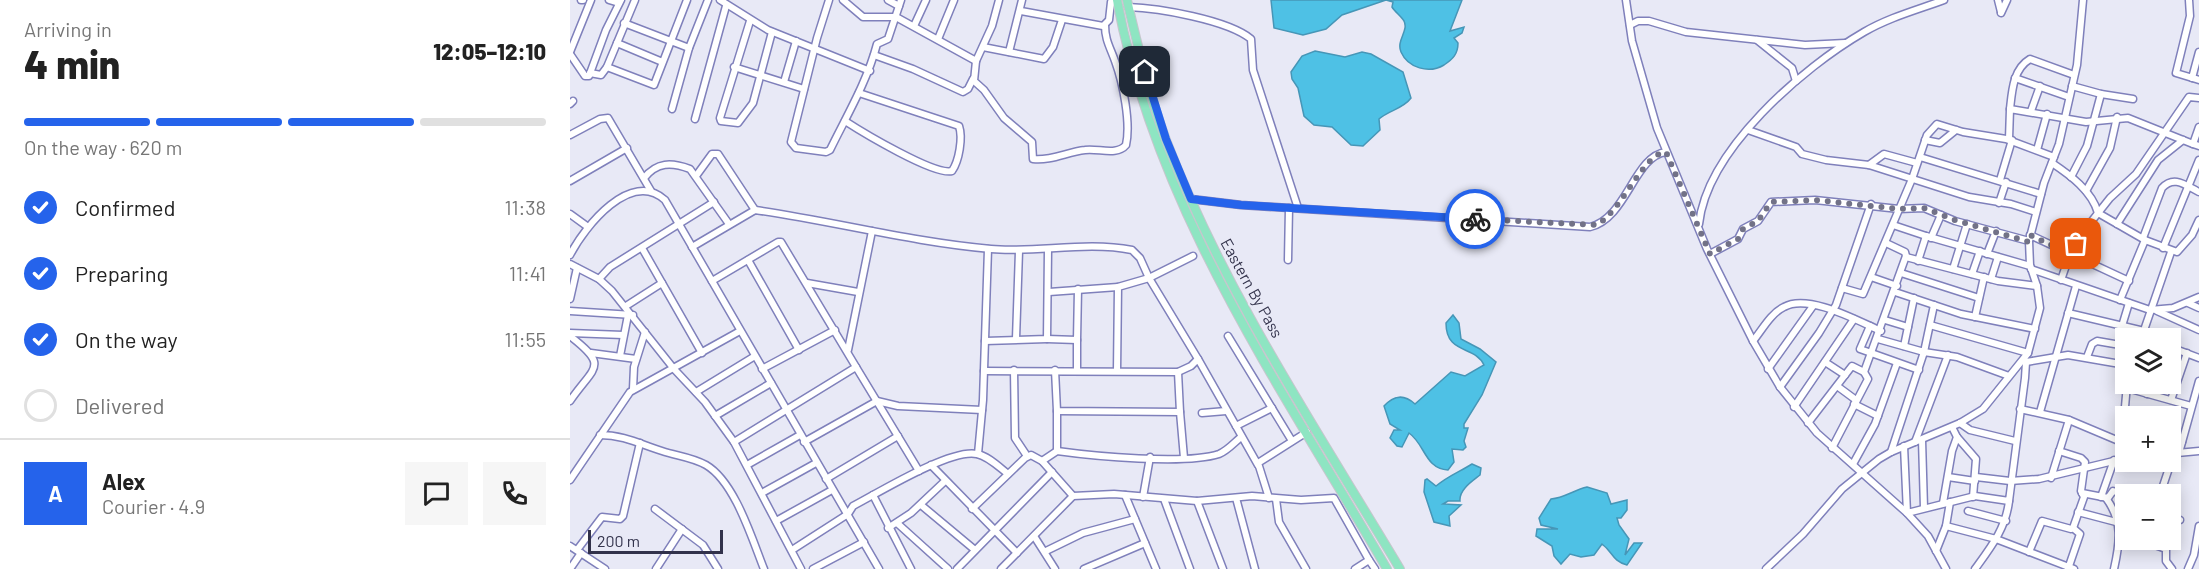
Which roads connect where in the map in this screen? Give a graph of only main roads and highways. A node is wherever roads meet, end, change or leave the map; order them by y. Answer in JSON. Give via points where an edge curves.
{"nodes":[{"id":1,"x":1113,"y":1,"type":"edge"},
{"id":2,"x":1128,"y":4,"type":"edge"},
{"id":3,"x":1387,"y":569,"type":"edge"},
{"id":4,"x":1400,"y":569,"type":"edge"}],
"edges":[{"from":1,"to":3,"type":"main road","name":"Eastern By Pass","via":[[1174,185],[1237,313]]},
{"from":2,"to":4,"type":"main road","name":"Eastern By Pass","via":[[1155,107],[1191,199],[1249,314]]}]}
